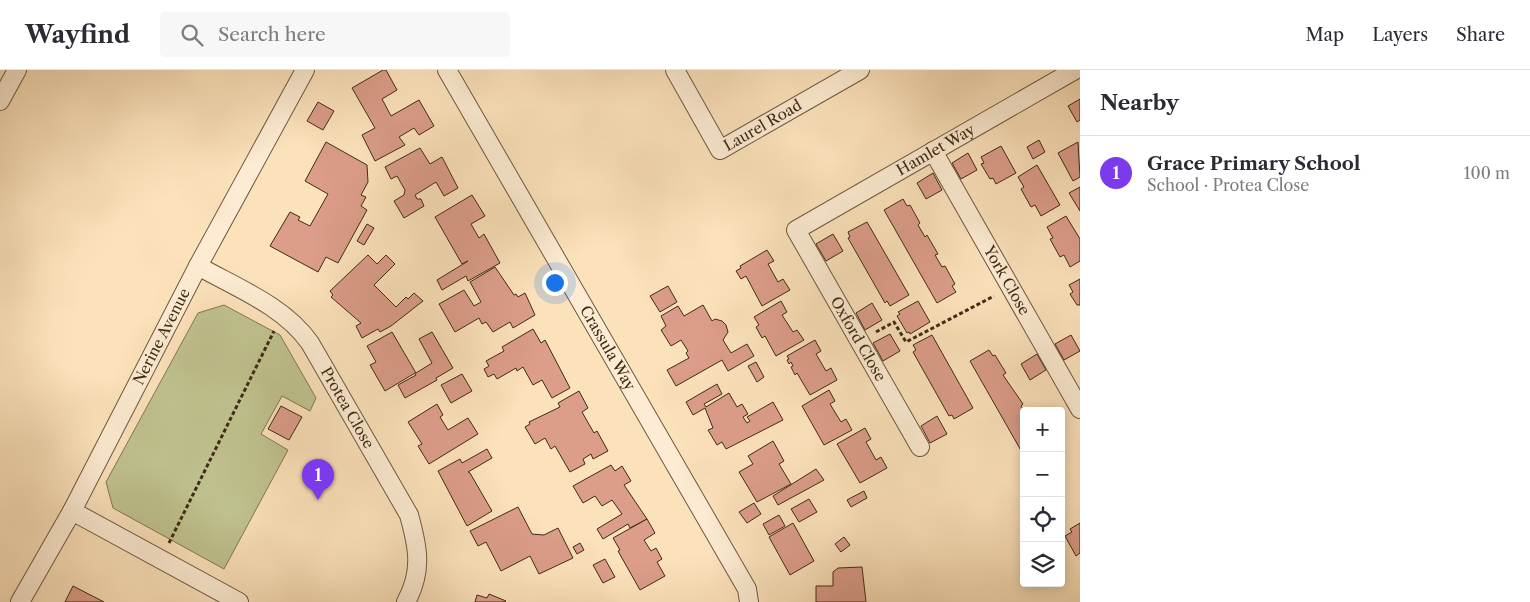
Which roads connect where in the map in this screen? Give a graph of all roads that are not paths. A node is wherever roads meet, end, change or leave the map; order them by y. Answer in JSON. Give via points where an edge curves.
{"nodes":[{"id":1,"x":17,"y":70,"type":"edge"},
{"id":2,"x":305,"y":70,"type":"edge"},
{"id":3,"x":447,"y":70,"type":"edge"},
{"id":4,"x":675,"y":70,"type":"edge"},
{"id":5,"x":860,"y":70,"type":"edge"},
{"id":6,"x":1075,"y":70,"type":"edge"},
{"id":7,"x":0,"y":101,"type":"edge"},
{"id":8,"x":933,"y":151,"type":"junction"},
{"id":9,"x":796,"y":230,"type":"joint"},
{"id":10,"x":198,"y":266,"type":"junction"},
{"id":11,"x":1080,"y":409,"type":"edge"},
{"id":12,"x":920,"y":448,"type":"dead end"},
{"id":13,"x":72,"y":511,"type":"junction"},
{"id":14,"x":20,"y":602,"type":"edge"},
{"id":15,"x":239,"y":602,"type":"edge"},
{"id":16,"x":406,"y":602,"type":"edge"},
{"id":17,"x":749,"y":602,"type":"edge"}],
"edges":[{"from":1,"to":7,"type":"street"},
{"from":2,"to":10,"type":"street","name":"Nerine Avenue"},
{"from":3,"to":17,"type":"street","name":"Crassula Way","via":[[747,589]]},
{"from":4,"to":5,"type":"street","name":"Laurel Road","via":[[720,150]]},
{"from":6,"to":8,"type":"street","name":"Hamlet Way"},
{"from":8,"to":9,"type":"street","name":"Hamlet Way"},
{"from":8,"to":11,"type":"street","name":"York Close"},
{"from":9,"to":12,"type":"street","name":"Oxford Close"},
{"from":10,"to":13,"type":"street","name":"Nerine Avenue"},
{"from":10,"to":16,"type":"street","name":"Protea Close","via":[[283,313],[299,327],[310,343],[409,515],[417,545],[418,573]]},
{"from":13,"to":14,"type":"street","name":"Nerine Avenue"},
{"from":13,"to":15,"type":"street"}]}
